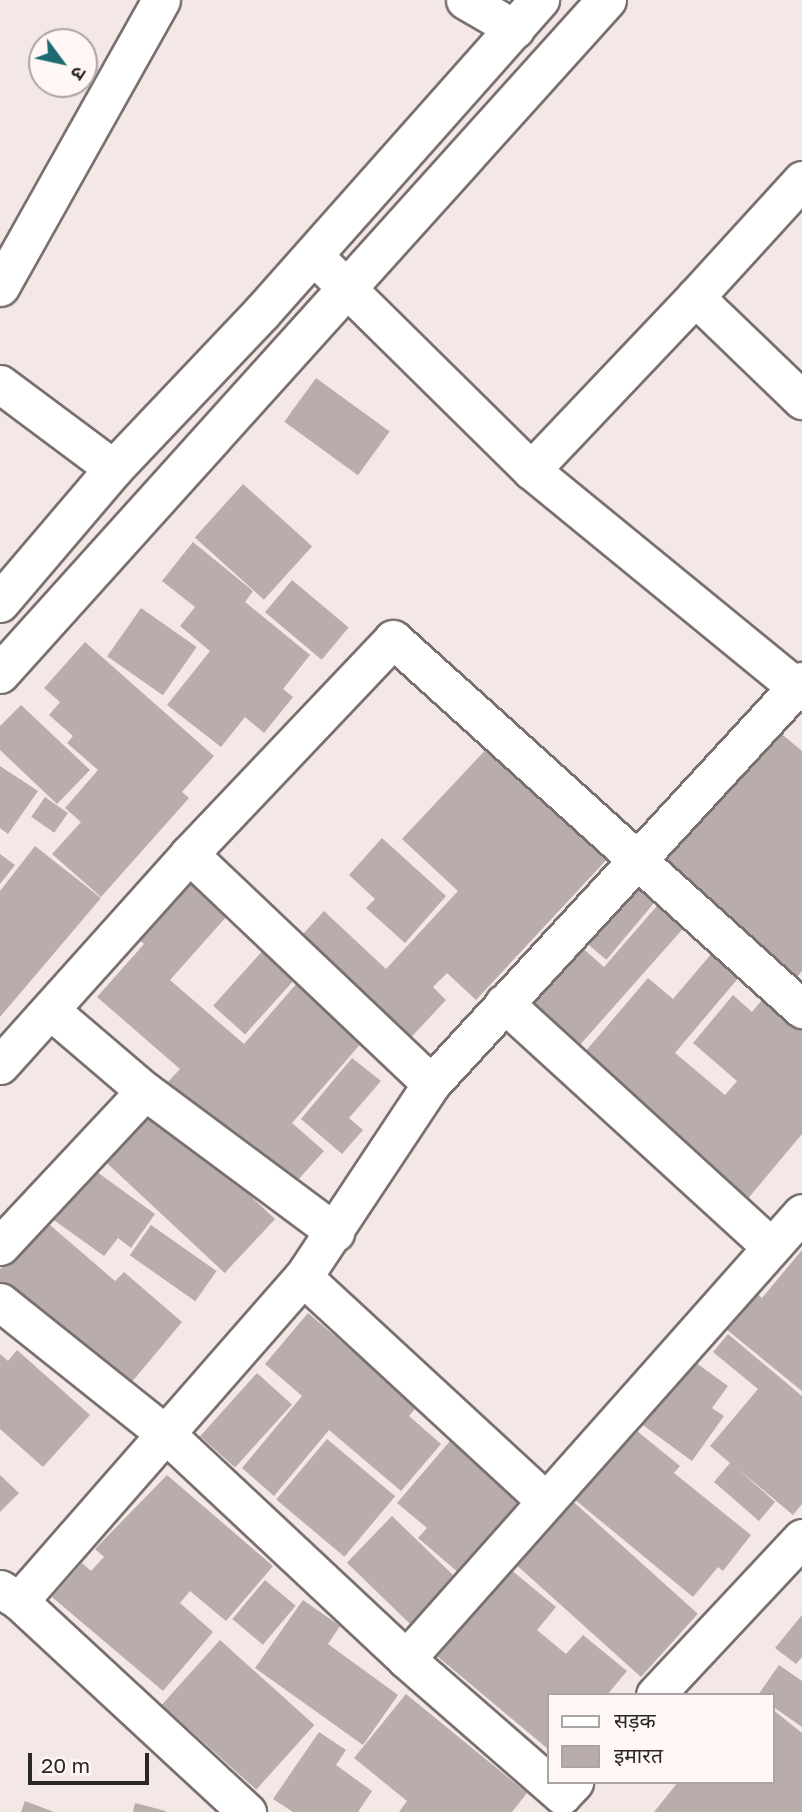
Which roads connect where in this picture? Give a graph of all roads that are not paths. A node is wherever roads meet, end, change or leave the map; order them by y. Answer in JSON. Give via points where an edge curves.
{"nodes":[{"id":1,"x":161,"y":0,"type":"edge"},
{"id":2,"x":540,"y":0,"type":"edge"},
{"id":3,"x":607,"y":0,"type":"edge"},
{"id":4,"x":470,"y":1,"type":"edge"},
{"id":5,"x":515,"y":29,"type":"junction"},
{"id":6,"x":802,"y":180,"type":"edge"},
{"id":7,"x":314,"y":256,"type":"junction"},
{"id":8,"x":0,"y":287,"type":"edge"},
{"id":9,"x":351,"y":289,"type":"junction"},
{"id":10,"x":695,"y":298,"type":"junction"},
{"id":11,"x":0,"y":384,"type":"edge"},
{"id":12,"x":797,"y":384,"type":"edge"},
{"id":13,"x":114,"y":469,"type":"junction"},
{"id":14,"x":531,"y":470,"type":"junction"},
{"id":15,"x":0,"y":603,"type":"edge"},
{"id":16,"x":2,"y":669,"type":"edge"},
{"id":17,"x":800,"y":687,"type":"edge"},
{"id":18,"x":189,"y":854,"type":"junction"},
{"id":19,"x":634,"y":858,"type":"junction"},
{"id":20,"x":504,"y":1003,"type":"junction"},
{"id":21,"x":802,"y":1009,"type":"edge"},
{"id":22,"x":50,"y":1010,"type":"junction"},
{"id":23,"x":0,"y":1065,"type":"edge"},
{"id":24,"x":431,"y":1084,"type":"junction"},
{"id":25,"x":145,"y":1091,"type":"junction"},
{"id":26,"x":802,"y":1213,"type":"edge"},
{"id":27,"x":335,"y":1232,"type":"junction"},
{"id":28,"x":0,"y":1245,"type":"edge"},
{"id":29,"x":770,"y":1246,"type":"junction"},
{"id":30,"x":303,"y":1277,"type":"junction"},
{"id":31,"x":0,"y":1302,"type":"edge"},
{"id":32,"x":168,"y":1436,"type":"junction"},
{"id":33,"x":544,"y":1499,"type":"junction"},
{"id":34,"x":802,"y":1538,"type":"edge"},
{"id":35,"x":10,"y":1595,"type":"edge"},
{"id":36,"x":406,"y":1659,"type":"junction"},
{"id":37,"x":657,"y":1693,"type":"edge"},
{"id":38,"x":546,"y":1783,"type":"edge"},
{"id":39,"x":547,"y":1784,"type":"edge"},
{"id":40,"x":565,"y":1800,"type":"edge"},
{"id":41,"x":237,"y":1808,"type":"edge"}],
"edges":[{"from":1,"to":8,"type":"street"},
{"from":2,"to":5,"type":"street"},
{"from":3,"to":9,"type":"street"},
{"from":4,"to":5,"type":"street"},
{"from":5,"to":7,"type":"street"},
{"from":6,"to":10,"type":"street"},
{"from":7,"to":9,"type":"street"},
{"from":7,"to":13,"type":"street"},
{"from":9,"to":14,"type":"street"},
{"from":9,"to":16,"type":"street"},
{"from":10,"to":12,"type":"street"},
{"from":10,"to":14,"type":"street"},
{"from":11,"to":13,"type":"street"},
{"from":13,"to":15,"type":"street"},
{"from":14,"to":17,"type":"street"},
{"from":17,"to":19,"type":"street"},
{"from":18,"to":19,"type":"street","via":[[393,639]]},
{"from":18,"to":22,"type":"street"},
{"from":18,"to":24,"type":"street"},
{"from":19,"to":20,"type":"street"},
{"from":19,"to":21,"type":"street"},
{"from":20,"to":24,"type":"street"},
{"from":20,"to":29,"type":"street"},
{"from":22,"to":23,"type":"street"},
{"from":22,"to":25,"type":"street"},
{"from":24,"to":27,"type":"street"},
{"from":25,"to":27,"type":"street"},
{"from":25,"to":28,"type":"street"},
{"from":26,"to":29,"type":"street"},
{"from":27,"to":30,"type":"street"},
{"from":29,"to":33,"type":"street"},
{"from":30,"to":32,"type":"street"},
{"from":30,"to":33,"type":"street"},
{"from":31,"to":32,"type":"street"},
{"from":32,"to":35,"type":"street"},
{"from":32,"to":36,"type":"street"},
{"from":33,"to":36,"type":"street"},
{"from":34,"to":37,"type":"street"},
{"from":35,"to":41,"type":"street"},
{"from":36,"to":38,"type":"street"},
{"from":39,"to":40,"type":"street"}]}
